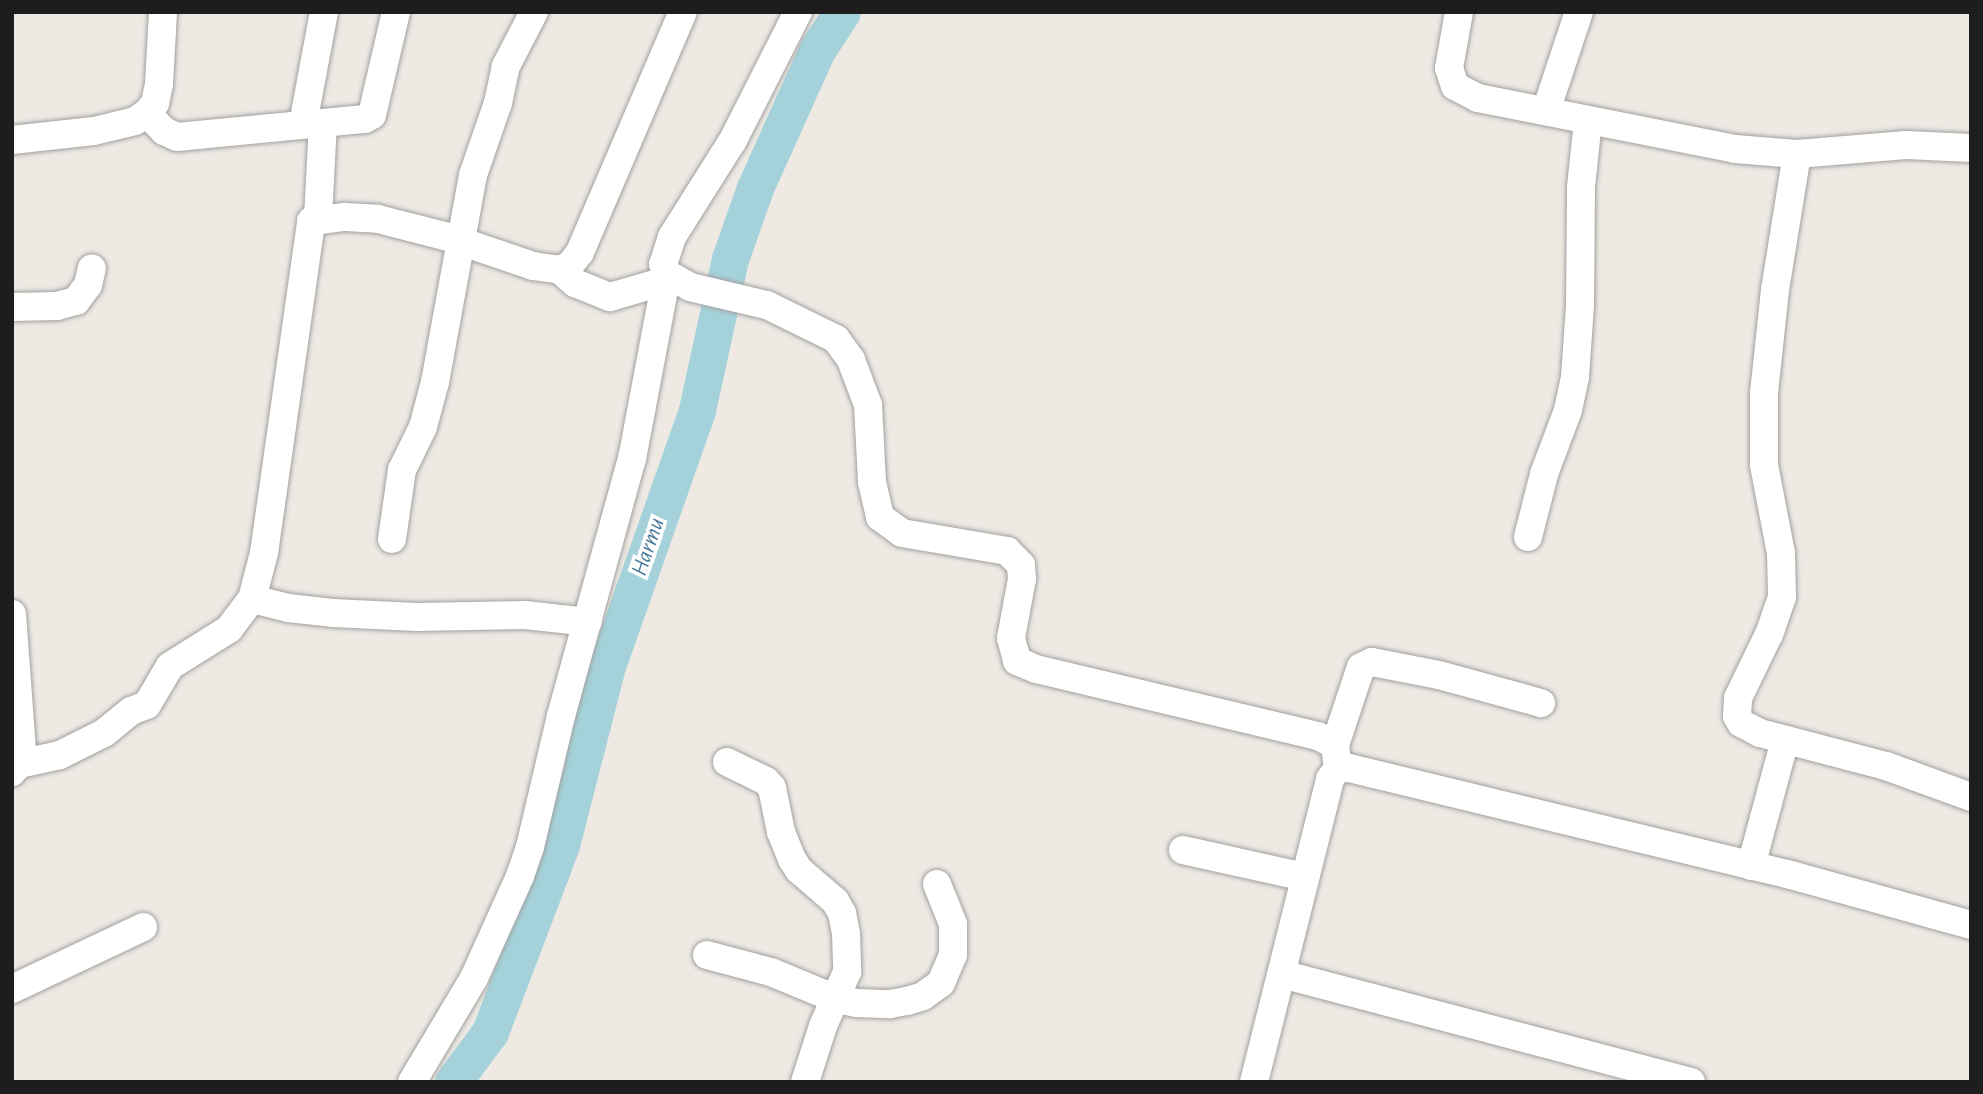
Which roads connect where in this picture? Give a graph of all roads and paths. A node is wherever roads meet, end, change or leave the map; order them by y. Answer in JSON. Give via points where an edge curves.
{"nodes":[{"id":1,"x":163,"y":12,"type":"edge"},
{"id":2,"x":324,"y":12,"type":"edge"},
{"id":3,"x":396,"y":12,"type":"edge"},
{"id":4,"x":534,"y":12,"type":"edge"},
{"id":5,"x":683,"y":12,"type":"edge"},
{"id":6,"x":798,"y":12,"type":"edge"},
{"id":7,"x":1460,"y":12,"type":"edge"},
{"id":8,"x":1580,"y":12,"type":"edge"},
{"id":9,"x":1546,"y":111,"type":"junction"},
{"id":10,"x":147,"y":113,"type":"junction"},
{"id":11,"x":1588,"y":120,"type":"junction"},
{"id":12,"x":313,"y":124,"type":"junction"},
{"id":13,"x":12,"y":140,"type":"edge"},
{"id":14,"x":1971,"y":148,"type":"edge"},
{"id":15,"x":1797,"y":154,"type":"junction"},
{"id":16,"x":318,"y":218,"type":"junction"},
{"id":17,"x":459,"y":241,"type":"junction"},
{"id":18,"x":92,"y":268,"type":"dead end"},
{"id":19,"x":559,"y":270,"type":"junction"},
{"id":20,"x":674,"y":281,"type":"junction"},
{"id":21,"x":12,"y":307,"type":"edge"},
{"id":22,"x":1528,"y":537,"type":"dead end"},
{"id":23,"x":392,"y":539,"type":"dead end"},
{"id":24,"x":252,"y":599,"type":"junction"},
{"id":25,"x":12,"y":614,"type":"edge"},
{"id":26,"x":588,"y":622,"type":"junction"},
{"id":27,"x":1541,"y":702,"type":"dead end"},
{"id":28,"x":1785,"y":740,"type":"junction"},
{"id":29,"x":1336,"y":756,"type":"junction"},
{"id":30,"x":727,"y":762,"type":"dead end"},
{"id":31,"x":15,"y":768,"type":"edge"},
{"id":32,"x":1971,"y":797,"type":"edge"},
{"id":33,"x":1183,"y":850,"type":"dead end"},
{"id":34,"x":1751,"y":866,"type":"junction"},
{"id":35,"x":1305,"y":877,"type":"junction"},
{"id":36,"x":937,"y":884,"type":"dead end"},
{"id":37,"x":1971,"y":925,"type":"edge"},
{"id":38,"x":143,"y":927,"type":"dead end"},
{"id":39,"x":707,"y":956,"type":"dead end"},
{"id":40,"x":1283,"y":974,"type":"junction"},
{"id":41,"x":12,"y":989,"type":"edge"},
{"id":42,"x":836,"y":999,"type":"junction"},
{"id":43,"x":412,"y":1082,"type":"edge"},
{"id":44,"x":805,"y":1082,"type":"edge"},
{"id":45,"x":1254,"y":1082,"type":"edge"},
{"id":46,"x":1691,"y":1082,"type":"edge"}],
"edges":[{"from":1,"to":10,"type":"street","via":[[159,84],[155,103]]},
{"from":2,"to":12,"type":"street"},
{"from":3,"to":12,"type":"street","via":[[372,115]]},
{"from":4,"to":17,"type":"street","via":[[506,66],[473,175]]},
{"from":5,"to":19,"type":"street","via":[[580,252]]},
{"from":6,"to":20,"type":"street","via":[[733,140],[672,237],[663,264]]},
{"from":7,"to":9,"type":"street","via":[[1449,68],[1455,86],[1478,98]]},
{"from":8,"to":9,"type":"street"},
{"from":9,"to":11,"type":"street"},
{"from":10,"to":12,"type":"street","via":[[177,137]]},
{"from":10,"to":13,"type":"street","via":[[135,121],[94,131]]},
{"from":11,"to":15,"type":"street","via":[[1735,149]]},
{"from":11,"to":22,"type":"street","via":[[1581,187],[1575,377]]},
{"from":12,"to":16,"type":"street"},
{"from":14,"to":15,"type":"street","via":[[1897,145]]},
{"from":15,"to":28,"type":"street","via":[[1775,289],[1765,393],[1764,465],[1781,553],[1782,597],[1736,708],[1741,723]]},
{"from":16,"to":17,"type":"street","via":[[378,219]]},
{"from":16,"to":24,"type":"street","via":[[308,228],[264,553]]},
{"from":17,"to":19,"type":"street","via":[[515,261]]},
{"from":17,"to":23,"type":"street","via":[[435,382],[423,427],[402,470]]},
{"from":18,"to":21,"type":"street","via":[[88,285],[76,301]]},
{"from":19,"to":20,"type":"street","via":[[575,283],[610,297]]},
{"from":20,"to":26,"type":"street"},
{"from":20,"to":29,"type":"street","via":[[767,305],[836,340],[851,360],[868,405],[872,482],[880,517],[902,533],[1007,551],[1021,565],[1011,638],[1017,661],[1318,736]]},
{"from":24,"to":26,"type":"street","via":[[332,613],[525,615]]},
{"from":24,"to":31,"type":"street","via":[[229,629],[170,666],[147,705],[131,710],[104,733],[60,755]]},
{"from":25,"to":31,"type":"street","via":[[22,736]]},
{"from":26,"to":43,"type":"street","via":[[520,876],[474,978]]},
{"from":27,"to":29,"type":"street","via":[[1372,663],[1361,667]]},
{"from":28,"to":32,"type":"street","via":[[1886,766]]},
{"from":28,"to":34,"type":"street"},
{"from":29,"to":34,"type":"street","via":[[1349,768]]},
{"from":29,"to":35,"type":"street"},
{"from":30,"to":42,"type":"street","via":[[772,788],[792,859],[842,913],[847,972]]},
{"from":33,"to":35,"type":"street"},
{"from":34,"to":37,"type":"street"},
{"from":35,"to":40,"type":"street"},
{"from":36,"to":42,"type":"street","via":[[953,924],[954,941],[941,983],[923,996],[890,1004]]},
{"from":38,"to":41,"type":"street"},
{"from":39,"to":42,"type":"street","via":[[771,972]]},
{"from":40,"to":45,"type":"street"},
{"from":40,"to":46,"type":"street"},
{"from":42,"to":44,"type":"street"}]}
